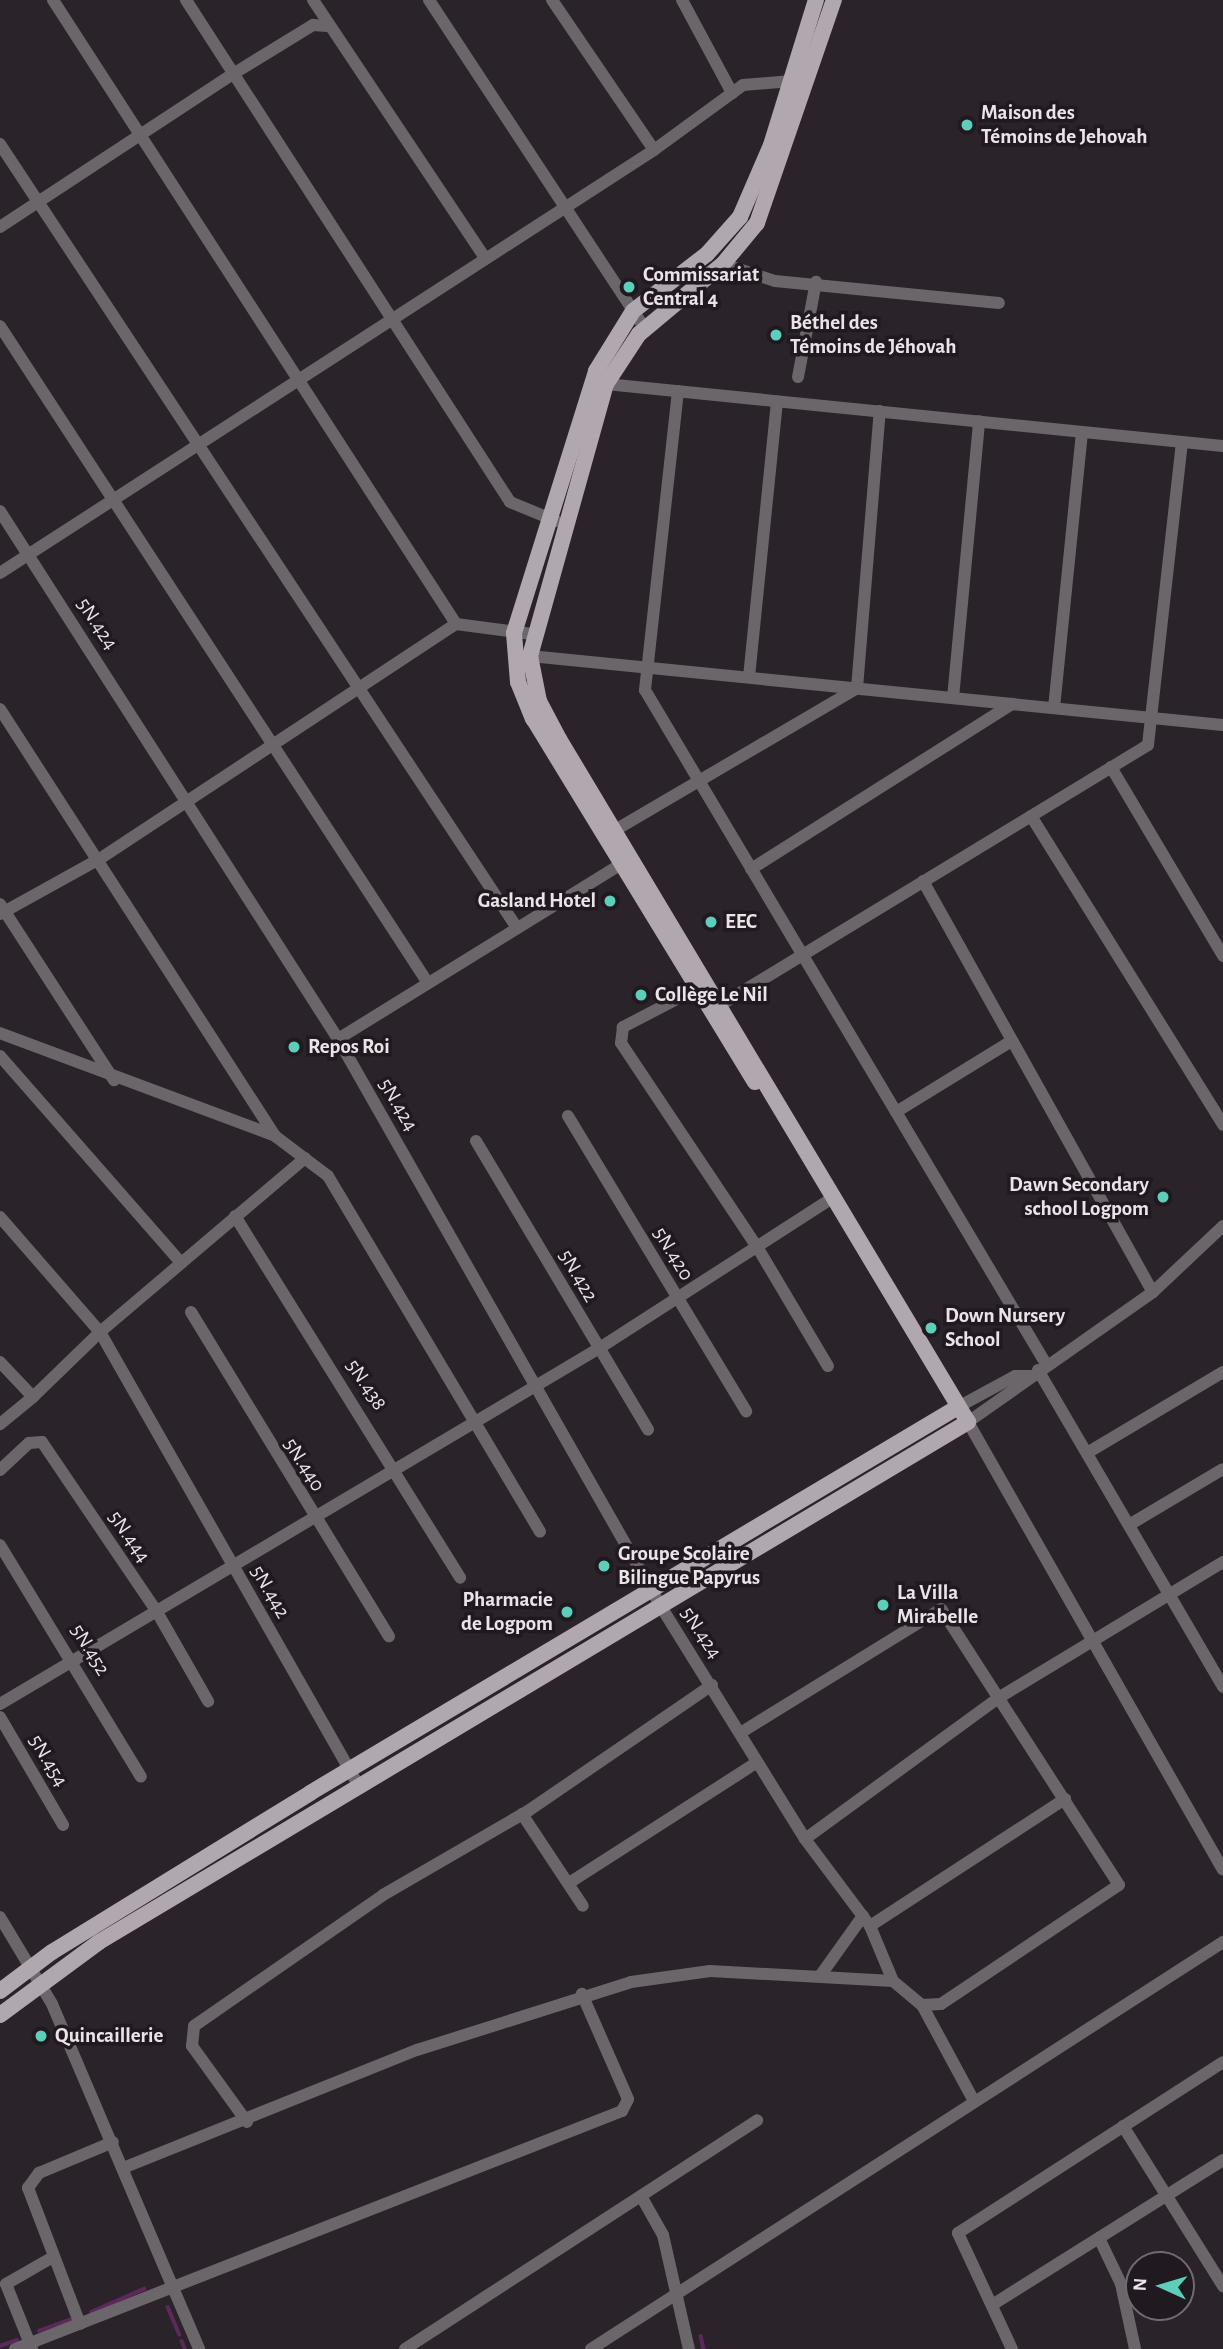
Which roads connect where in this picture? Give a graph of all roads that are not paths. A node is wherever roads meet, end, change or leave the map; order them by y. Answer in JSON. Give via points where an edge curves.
{"nodes":[{"id":1,"x":53,"y":0,"type":"edge"},
{"id":2,"x":186,"y":0,"type":"edge"},
{"id":3,"x":313,"y":0,"type":"edge"},
{"id":4,"x":429,"y":0,"type":"edge"},
{"id":5,"x":552,"y":0,"type":"edge"},
{"id":6,"x":682,"y":0,"type":"edge"},
{"id":7,"x":816,"y":0,"type":"edge"},
{"id":8,"x":834,"y":0,"type":"edge"},
{"id":9,"x":327,"y":26,"type":"junction"},
{"id":10,"x":233,"y":74,"type":"junction"},
{"id":11,"x":792,"y":81,"type":"junction"},
{"id":12,"x":732,"y":93,"type":"junction"},
{"id":13,"x":142,"y":138,"type":"junction"},
{"id":14,"x":0,"y":144,"type":"edge"},
{"id":15,"x":654,"y":150,"type":"junction"},
{"id":16,"x":37,"y":204,"type":"junction"},
{"id":17,"x":565,"y":207,"type":"junction"},
{"id":18,"x":0,"y":227,"type":"edge"},
{"id":19,"x":486,"y":259,"type":"junction"},
{"id":20,"x":723,"y":264,"type":"junction"},
{"id":21,"x":816,"y":282,"type":"junction"},
{"id":22,"x":999,"y":303,"type":"dead end"},
{"id":23,"x":633,"y":311,"type":"junction"},
{"id":24,"x":392,"y":319,"type":"junction"},
{"id":25,"x":0,"y":326,"type":"edge"},
{"id":26,"x":645,"y":329,"type":"junction"},
{"id":27,"x":798,"y":377,"type":"dead end"},
{"id":28,"x":298,"y":382,"type":"junction"},
{"id":29,"x":606,"y":384,"type":"junction"},
{"id":30,"x":678,"y":391,"type":"junction"},
{"id":31,"x":777,"y":401,"type":"junction"},
{"id":32,"x":880,"y":411,"type":"junction"},
{"id":33,"x":979,"y":421,"type":"junction"},
{"id":34,"x":1082,"y":432,"type":"junction"},
{"id":35,"x":1182,"y":442,"type":"junction"},
{"id":36,"x":1223,"y":446,"type":"edge"},
{"id":37,"x":201,"y":447,"type":"junction"},
{"id":38,"x":116,"y":503,"type":"junction"},
{"id":39,"x":0,"y":511,"type":"edge"},
{"id":40,"x":550,"y":519,"type":"junction"},
{"id":41,"x":566,"y":526,"type":"junction"},
{"id":42,"x":30,"y":555,"type":"junction"},
{"id":43,"x":0,"y":573,"type":"edge"},
{"id":44,"x":456,"y":624,"type":"junction"},
{"id":45,"x":514,"y":633,"type":"junction"},
{"id":46,"x":532,"y":634,"type":"junction"},
{"id":47,"x":530,"y":656,"type":"junction"},
{"id":48,"x":648,"y":667,"type":"junction"},
{"id":49,"x":749,"y":677,"type":"junction"},
{"id":50,"x":857,"y":688,"type":"junction"},
{"id":51,"x":358,"y":693,"type":"junction"},
{"id":52,"x":953,"y":698,"type":"junction"},
{"id":53,"x":1012,"y":704,"type":"junction"},
{"id":54,"x":1054,"y":708,"type":"junction"},
{"id":55,"x":0,"y":709,"type":"edge"},
{"id":56,"x":1151,"y":717,"type":"junction"},
{"id":57,"x":1223,"y":725,"type":"edge"},
{"id":58,"x":271,"y":750,"type":"junction"},
{"id":59,"x":1111,"y":767,"type":"junction"},
{"id":60,"x":698,"y":780,"type":"junction"},
{"id":61,"x":188,"y":801,"type":"junction"},
{"id":62,"x":1031,"y":816,"type":"junction"},
{"id":63,"x":617,"y":829,"type":"junction"},
{"id":64,"x":100,"y":858,"type":"junction"},
{"id":65,"x":625,"y":862,"type":"junction"},
{"id":66,"x":751,"y":869,"type":"junction"},
{"id":67,"x":923,"y":881,"type":"junction"},
{"id":68,"x":1,"y":910,"type":"edge"},
{"id":69,"x":517,"y":928,"type":"junction"},
{"id":70,"x":803,"y":955,"type":"junction"},
{"id":71,"x":1223,"y":956,"type":"edge"},
{"id":72,"x":428,"y":983,"type":"junction"},
{"id":73,"x":698,"y":988,"type":"junction"},
{"id":74,"x":717,"y":1007,"type":"junction"},
{"id":75,"x":0,"y":1033,"type":"edge"},
{"id":76,"x":338,"y":1039,"type":"junction"},
{"id":77,"x":1008,"y":1043,"type":"junction"},
{"id":78,"x":0,"y":1056,"type":"edge"},
{"id":79,"x":114,"y":1080,"type":"junction"},
{"id":80,"x":896,"y":1112,"type":"junction"},
{"id":81,"x":568,"y":1116,"type":"dead end"},
{"id":82,"x":1223,"y":1125,"type":"edge"},
{"id":83,"x":275,"y":1136,"type":"junction"},
{"id":84,"x":476,"y":1141,"type":"dead end"},
{"id":85,"x":306,"y":1158,"type":"junction"},
{"id":86,"x":831,"y":1199,"type":"junction"},
{"id":87,"x":235,"y":1216,"type":"junction"},
{"id":88,"x":0,"y":1217,"type":"edge"},
{"id":89,"x":1223,"y":1226,"type":"edge"},
{"id":90,"x":759,"y":1250,"type":"junction"},
{"id":91,"x":181,"y":1263,"type":"junction"},
{"id":92,"x":1153,"y":1292,"type":"junction"},
{"id":93,"x":678,"y":1300,"type":"junction"},
{"id":94,"x":191,"y":1312,"type":"dead end"},
{"id":95,"x":100,"y":1332,"type":"junction"},
{"id":96,"x":598,"y":1349,"type":"junction"},
{"id":97,"x":0,"y":1362,"type":"edge"},
{"id":98,"x":828,"y":1366,"type":"dead end"},
{"id":99,"x":1038,"y":1370,"type":"junction"},
{"id":100,"x":1223,"y":1372,"type":"edge"},
{"id":101,"x":538,"y":1384,"type":"junction"},
{"id":102,"x":33,"y":1397,"type":"junction"},
{"id":103,"x":953,"y":1410,"type":"junction"},
{"id":104,"x":746,"y":1411,"type":"dead end"},
{"id":105,"x":475,"y":1420,"type":"junction"},
{"id":106,"x":0,"y":1424,"type":"edge"},
{"id":107,"x":965,"y":1428,"type":"junction"},
{"id":108,"x":648,"y":1430,"type":"dead end"},
{"id":109,"x":1087,"y":1453,"type":"junction"},
{"id":110,"x":397,"y":1469,"type":"junction"},
{"id":111,"x":1223,"y":1469,"type":"edge"},
{"id":112,"x":0,"y":1470,"type":"edge"},
{"id":113,"x":314,"y":1518,"type":"junction"},
{"id":114,"x":1129,"y":1525,"type":"junction"},
{"id":115,"x":540,"y":1532,"type":"dead end"},
{"id":116,"x":0,"y":1545,"type":"edge"},
{"id":117,"x":1223,"y":1562,"type":"edge"},
{"id":118,"x":232,"y":1564,"type":"junction"},
{"id":119,"x":460,"y":1578,"type":"dead end"},
{"id":120,"x":652,"y":1590,"type":"junction"},
{"id":121,"x":1169,"y":1594,"type":"junction"},
{"id":122,"x":660,"y":1605,"type":"junction"},
{"id":123,"x":157,"y":1612,"type":"junction"},
{"id":124,"x":389,"y":1636,"type":"dead end"},
{"id":125,"x":1089,"y":1640,"type":"junction"},
{"id":126,"x":74,"y":1660,"type":"junction"},
{"id":127,"x":712,"y":1685,"type":"junction"},
{"id":128,"x":1223,"y":1687,"type":"edge"},
{"id":129,"x":1000,"y":1697,"type":"junction"},
{"id":130,"x":208,"y":1701,"type":"dead end"},
{"id":131,"x":0,"y":1704,"type":"edge"},
{"id":132,"x":0,"y":1717,"type":"edge"},
{"id":133,"x":740,"y":1733,"type":"junction"},
{"id":134,"x":757,"y":1763,"type":"junction"},
{"id":135,"x":350,"y":1770,"type":"junction"},
{"id":136,"x":141,"y":1777,"type":"dead end"},
{"id":137,"x":360,"y":1788,"type":"junction"},
{"id":138,"x":1065,"y":1799,"type":"junction"},
{"id":139,"x":522,"y":1814,"type":"junction"},
{"id":140,"x":63,"y":1825,"type":"dead end"},
{"id":141,"x":805,"y":1839,"type":"junction"},
{"id":142,"x":1223,"y":1870,"type":"edge"},
{"id":143,"x":569,"y":1882,"type":"junction"},
{"id":144,"x":583,"y":1906,"type":"dead end"},
{"id":145,"x":131,"y":1913,"type":"junction"},
{"id":146,"x":0,"y":1917,"type":"edge"},
{"id":147,"x":866,"y":1921,"type":"junction"},
{"id":148,"x":1223,"y":1942,"type":"edge"},
{"id":149,"x":30,"y":1967,"type":"junction"},
{"id":150,"x":820,"y":1976,"type":"junction"},
{"id":151,"x":893,"y":1981,"type":"junction"},
{"id":152,"x":40,"y":1982,"type":"junction"},
{"id":153,"x":0,"y":1991,"type":"edge"},
{"id":154,"x":582,"y":1994,"type":"junction"},
{"id":155,"x":922,"y":2006,"type":"junction"},
{"id":156,"x":0,"y":2015,"type":"edge"},
{"id":157,"x":1223,"y":2062,"type":"edge"},
{"id":158,"x":974,"y":2101,"type":"junction"},
{"id":159,"x":758,"y":2120,"type":"dead end"},
{"id":160,"x":247,"y":2123,"type":"junction"},
{"id":161,"x":1123,"y":2126,"type":"junction"},
{"id":162,"x":113,"y":2142,"type":"junction"},
{"id":163,"x":1223,"y":2160,"type":"edge"},
{"id":164,"x":123,"y":2168,"type":"junction"},
{"id":165,"x":641,"y":2196,"type":"junction"},
{"id":166,"x":1167,"y":2196,"type":"junction"},
{"id":167,"x":1099,"y":2238,"type":"junction"},
{"id":168,"x":53,"y":2257,"type":"junction"},
{"id":169,"x":176,"y":2286,"type":"junction"},
{"id":170,"x":1223,"y":2286,"type":"edge"},
{"id":171,"x":673,"y":2294,"type":"junction"},
{"id":172,"x":992,"y":2305,"type":"junction"},
{"id":173,"x":80,"y":2325,"type":"junction"},
{"id":174,"x":31,"y":2346,"type":"edge"},
{"id":175,"x":15,"y":2349,"type":"edge"},
{"id":176,"x":199,"y":2349,"type":"edge"},
{"id":177,"x":405,"y":2349,"type":"edge"},
{"id":178,"x":591,"y":2349,"type":"edge"},
{"id":179,"x":689,"y":2349,"type":"edge"},
{"id":180,"x":1012,"y":2349,"type":"edge"},
{"id":181,"x":1135,"y":2349,"type":"edge"}],
"edges":[{"from":1,"to":13,"type":"street"},
{"from":2,"to":10,"type":"street"},
{"from":3,"to":9,"type":"street"},
{"from":4,"to":17,"type":"street"},
{"from":5,"to":15,"type":"street"},
{"from":6,"to":12,"type":"street"},
{"from":7,"to":11,"type":"main road"},
{"from":8,"to":20,"type":"main road","via":[[768,201]]},
{"from":9,"to":10,"type":"street","via":[[313,25]]},
{"from":9,"to":19,"type":"street"},
{"from":10,"to":13,"type":"street"},
{"from":10,"to":24,"type":"street"},
{"from":11,"to":12,"type":"street","via":[[753,81]]},
{"from":11,"to":23,"type":"main road","via":[[740,217],[707,254]]},
{"from":12,"to":15,"type":"street"},
{"from":13,"to":16,"type":"street"},
{"from":13,"to":28,"type":"street"},
{"from":14,"to":16,"type":"street"},
{"from":15,"to":17,"type":"street"},
{"from":16,"to":18,"type":"street"},
{"from":16,"to":37,"type":"street"},
{"from":17,"to":19,"type":"street"},
{"from":17,"to":23,"type":"street"},
{"from":19,"to":24,"type":"street"},
{"from":20,"to":21,"type":"street","via":[[775,281]]},
{"from":20,"to":26,"type":"main road"},
{"from":21,"to":22,"type":"street"},
{"from":21,"to":27,"type":"street"},
{"from":23,"to":26,"type":"street"},
{"from":23,"to":40,"type":"main road","via":[[596,371]]},
{"from":24,"to":28,"type":"street"},
{"from":24,"to":40,"type":"street","via":[[510,502]]},
{"from":25,"to":38,"type":"street"},
{"from":26,"to":29,"type":"main road"},
{"from":28,"to":37,"type":"street"},
{"from":28,"to":44,"type":"street"},
{"from":29,"to":30,"type":"street"},
{"from":29,"to":41,"type":"main road"},
{"from":30,"to":31,"type":"street"},
{"from":30,"to":48,"type":"street"},
{"from":31,"to":32,"type":"street"},
{"from":31,"to":49,"type":"street"},
{"from":32,"to":33,"type":"street"},
{"from":32,"to":50,"type":"street"},
{"from":33,"to":34,"type":"street"},
{"from":33,"to":52,"type":"street"},
{"from":34,"to":35,"type":"street"},
{"from":34,"to":54,"type":"street"},
{"from":35,"to":36,"type":"street"},
{"from":35,"to":56,"type":"street"},
{"from":37,"to":38,"type":"street"},
{"from":37,"to":51,"type":"street"},
{"from":38,"to":42,"type":"street"},
{"from":38,"to":58,"type":"street"},
{"from":39,"to":42,"type":"street","name":"5N.424"},
{"from":40,"to":41,"type":"street"},
{"from":40,"to":45,"type":"main road"},
{"from":41,"to":46,"type":"main road"},
{"from":42,"to":43,"type":"street"},
{"from":42,"to":61,"type":"street","name":"5N.424"},
{"from":44,"to":45,"type":"street"},
{"from":44,"to":51,"type":"street"},
{"from":45,"to":46,"type":"street"},
{"from":45,"to":65,"type":"main road","via":[[518,682],[533,719]]},
{"from":46,"to":47,"type":"main road"},
{"from":47,"to":48,"type":"street"},
{"from":47,"to":63,"type":"main road","via":[[539,701]]},
{"from":48,"to":49,"type":"street"},
{"from":48,"to":60,"type":"street","via":[[645,690]]},
{"from":49,"to":50,"type":"street"},
{"from":50,"to":52,"type":"street"},
{"from":50,"to":60,"type":"street"},
{"from":51,"to":58,"type":"street"},
{"from":51,"to":69,"type":"street"},
{"from":52,"to":53,"type":"street"},
{"from":53,"to":54,"type":"street"},
{"from":53,"to":66,"type":"street"},
{"from":54,"to":56,"type":"street"},
{"from":55,"to":64,"type":"street"},
{"from":56,"to":57,"type":"street"},
{"from":56,"to":59,"type":"street","via":[[1148,745]]},
{"from":58,"to":61,"type":"street"},
{"from":58,"to":72,"type":"street"},
{"from":59,"to":62,"type":"street"},
{"from":59,"to":71,"type":"street"},
{"from":60,"to":63,"type":"street"},
{"from":60,"to":66,"type":"street"},
{"from":61,"to":64,"type":"street"},
{"from":61,"to":76,"type":"street","name":"5N.424"},
{"from":62,"to":67,"type":"street"},
{"from":62,"to":82,"type":"street"},
{"from":63,"to":74,"type":"main road"},
{"from":64,"to":68,"type":"street"},
{"from":64,"to":83,"type":"street"},
{"from":65,"to":69,"type":"street"},
{"from":65,"to":73,"type":"main road"},
{"from":66,"to":70,"type":"street"},
{"from":67,"to":70,"type":"street"},
{"from":67,"to":77,"type":"street"},
{"from":68,"to":79,"type":"street"},
{"from":69,"to":72,"type":"street"},
{"from":70,"to":74,"type":"street"},
{"from":70,"to":80,"type":"street"},
{"from":72,"to":76,"type":"street"},
{"from":73,"to":74,"type":"main road"},
{"from":73,"to":90,"type":"street","via":[[623,1027],[621,1043]]},
{"from":74,"to":86,"type":"main road"},
{"from":75,"to":79,"type":"street"},
{"from":76,"to":101,"type":"street","name":"5N.424"},
{"from":77,"to":80,"type":"street"},
{"from":77,"to":92,"type":"street"},
{"from":78,"to":91,"type":"street"},
{"from":79,"to":83,"type":"street"},
{"from":80,"to":99,"type":"street"},
{"from":81,"to":93,"type":"street","name":"5N.420"},
{"from":83,"to":85,"type":"street"},
{"from":84,"to":96,"type":"street","name":"5N.422"},
{"from":85,"to":87,"type":"street"},
{"from":85,"to":105,"type":"street","via":[[341,1191]]},
{"from":86,"to":90,"type":"street"},
{"from":86,"to":103,"type":"main road"},
{"from":87,"to":91,"type":"street"},
{"from":87,"to":110,"type":"street","name":"5N.438"},
{"from":88,"to":95,"type":"street","name":"5N.442"},
{"from":89,"to":92,"type":"street"},
{"from":90,"to":93,"type":"street"},
{"from":90,"to":98,"type":"street"},
{"from":91,"to":95,"type":"street"},
{"from":92,"to":99,"type":"street"},
{"from":93,"to":96,"type":"street"},
{"from":93,"to":104,"type":"street","name":"5N.420"},
{"from":94,"to":113,"type":"street","name":"5N.440"},
{"from":95,"to":102,"type":"street"},
{"from":95,"to":118,"type":"street","name":"5N.442"},
{"from":96,"to":101,"type":"street"},
{"from":96,"to":108,"type":"street","name":"5N.422"},
{"from":97,"to":102,"type":"street"},
{"from":99,"to":103,"type":"street","via":[[1015,1376]]},
{"from":99,"to":107,"type":"street","via":[[1021,1390]]},
{"from":99,"to":109,"type":"street"},
{"from":100,"to":109,"type":"street"},
{"from":101,"to":105,"type":"street"},
{"from":101,"to":120,"type":"street","name":"5N.424"},
{"from":102,"to":106,"type":"street"},
{"from":103,"to":107,"type":"main road"},
{"from":103,"to":120,"type":"main road"},
{"from":105,"to":110,"type":"street"},
{"from":105,"to":115,"type":"street"},
{"from":107,"to":122,"type":"main road"},
{"from":107,"to":125,"type":"street"},
{"from":109,"to":114,"type":"street"},
{"from":110,"to":113,"type":"street"},
{"from":110,"to":119,"type":"street","name":"5N.438"},
{"from":111,"to":114,"type":"street"},
{"from":112,"to":123,"type":"street","name":"5N.444","via":[[29,1443],[42,1442]]},
{"from":113,"to":118,"type":"street"},
{"from":113,"to":124,"type":"street","name":"5N.440"},
{"from":114,"to":121,"type":"street"},
{"from":116,"to":126,"type":"street","name":"5N.452"},
{"from":117,"to":121,"type":"street"},
{"from":118,"to":123,"type":"street"},
{"from":118,"to":135,"type":"street","name":"5N.442"},
{"from":120,"to":122,"type":"street","name":"5N.424"},
{"from":120,"to":135,"type":"main road"},
{"from":121,"to":125,"type":"street"},
{"from":121,"to":128,"type":"street"},
{"from":122,"to":127,"type":"street","name":"5N.424"},
{"from":122,"to":137,"type":"main road"},
{"from":123,"to":126,"type":"street"},
{"from":123,"to":130,"type":"street","name":"5N.444"},
{"from":125,"to":129,"type":"street"},
{"from":125,"to":142,"type":"street"},
{"from":126,"to":131,"type":"street"},
{"from":126,"to":136,"type":"street","name":"5N.452"},
{"from":127,"to":133,"type":"street","name":"5N.424"},
{"from":127,"to":139,"type":"street"},
{"from":129,"to":133,"type":"street","via":[[947,1614],[932,1609]]},
{"from":129,"to":138,"type":"street"},
{"from":129,"to":141,"type":"street"},
{"from":132,"to":140,"type":"street","name":"5N.454"},
{"from":133,"to":134,"type":"street","name":"5N.424"},
{"from":134,"to":141,"type":"street","name":"5N.424"},
{"from":134,"to":143,"type":"street"},
{"from":135,"to":137,"type":"street","name":"5N.442"},
{"from":135,"to":145,"type":"main road"},
{"from":137,"to":145,"type":"main road"},
{"from":138,"to":147,"type":"street"},
{"from":138,"to":155,"type":"street","via":[[1118,1879],[1116,1889],[941,2004]]},
{"from":139,"to":143,"type":"street"},
{"from":139,"to":160,"type":"street","via":[[383,1895],[194,2026],[192,2046]]},
{"from":141,"to":147,"type":"street","name":"5N.424"},
{"from":143,"to":144,"type":"street"},
{"from":145,"to":149,"type":"main road"},
{"from":145,"to":152,"type":"main road"},
{"from":146,"to":149,"type":"street"},
{"from":147,"to":150,"type":"street"},
{"from":147,"to":151,"type":"street","name":"5N.424"},
{"from":148,"to":158,"type":"street"},
{"from":149,"to":152,"type":"street"},
{"from":149,"to":153,"type":"main road"},
{"from":150,"to":151,"type":"street"},
{"from":150,"to":154,"type":"street","via":[[710,1971]]},
{"from":151,"to":155,"type":"street"},
{"from":152,"to":156,"type":"main road"},
{"from":152,"to":162,"type":"street"},
{"from":154,"to":160,"type":"street","via":[[417,2050]]},
{"from":154,"to":169,"type":"street","via":[[628,2099],[622,2111]]},
{"from":155,"to":158,"type":"street"},
{"from":157,"to":161,"type":"street"},
{"from":158,"to":171,"type":"street"},
{"from":159,"to":165,"type":"street"},
{"from":160,"to":164,"type":"street"},
{"from":161,"to":166,"type":"street"},
{"from":161,"to":172,"type":"street","via":[[958,2233]]},
{"from":162,"to":164,"type":"street"},
{"from":162,"to":168,"type":"street","via":[[31,2180],[29,2196]]},
{"from":163,"to":166,"type":"street"},
{"from":164,"to":169,"type":"street"},
{"from":165,"to":171,"type":"street","via":[[663,2235]]},
{"from":165,"to":177,"type":"street"},
{"from":166,"to":167,"type":"street"},
{"from":166,"to":170,"type":"street"},
{"from":167,"to":172,"type":"street"},
{"from":167,"to":181,"type":"street","via":[[1121,2284]]},
{"from":168,"to":173,"type":"street"},
{"from":168,"to":174,"type":"street","via":[[6,2284]]},
{"from":169,"to":173,"type":"street"},
{"from":169,"to":176,"type":"street"},
{"from":171,"to":178,"type":"street"},
{"from":171,"to":179,"type":"street"},
{"from":172,"to":180,"type":"street"},
{"from":173,"to":174,"type":"street"},
{"from":174,"to":175,"type":"street"}]}
